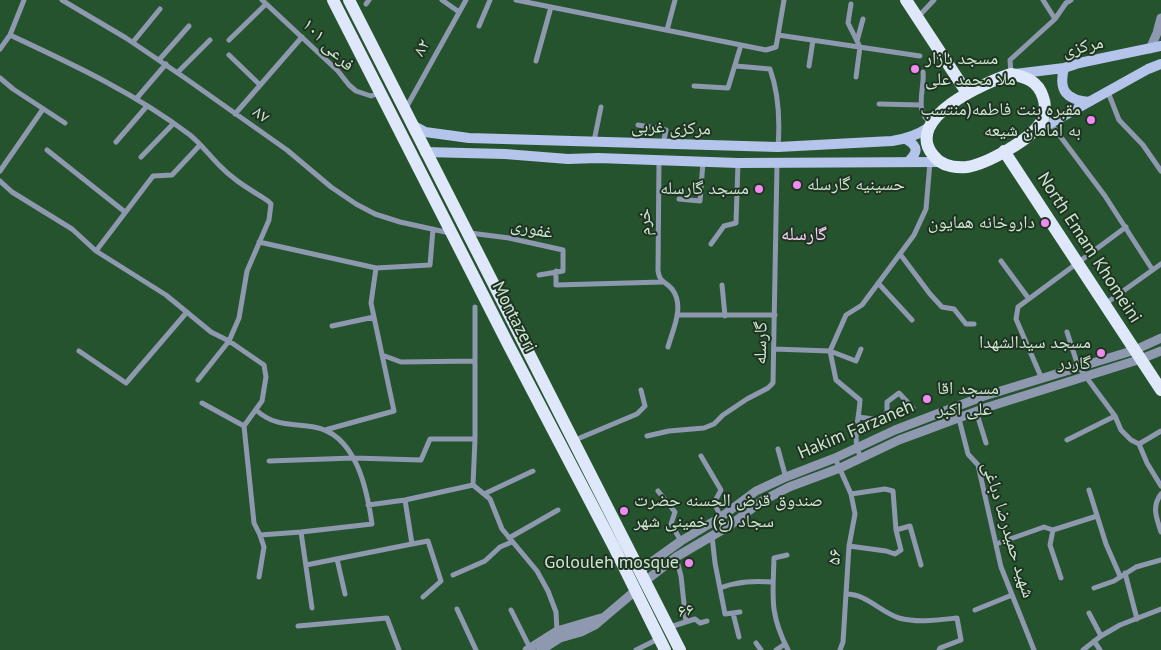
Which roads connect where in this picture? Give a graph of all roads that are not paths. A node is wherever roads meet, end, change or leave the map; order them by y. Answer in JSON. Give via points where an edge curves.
{"nodes":[{"id":1,"x":24,"y":0,"type":"edge"},
{"id":2,"x":62,"y":0,"type":"edge"},
{"id":3,"x":333,"y":0,"type":"edge"},
{"id":4,"x":349,"y":0,"type":"edge"},
{"id":5,"x":442,"y":0,"type":"edge"},
{"id":6,"x":466,"y":0,"type":"edge"},
{"id":7,"x":490,"y":0,"type":"edge"},
{"id":8,"x":516,"y":0,"type":"edge"},
{"id":9,"x":676,"y":0,"type":"edge"},
{"id":10,"x":784,"y":0,"type":"edge"},
{"id":11,"x":906,"y":0,"type":"edge"},
{"id":12,"x":934,"y":0,"type":"edge"},
{"id":13,"x":1044,"y":0,"type":"edge"},
{"id":14,"x":1071,"y":0,"type":"edge"},
{"id":15,"x":264,"y":2,"type":"edge"},
{"id":16,"x":851,"y":4,"type":"dead end"},
{"id":17,"x":551,"y":7,"type":"junction"},
{"id":18,"x":160,"y":8,"type":"dead end"},
{"id":19,"x":459,"y":12,"type":"junction"},
{"id":20,"x":918,"y":18,"type":"junction"},
{"id":21,"x":1161,"y":18,"type":"edge"},
{"id":22,"x":863,"y":19,"type":"dead end"},
{"id":23,"x":1054,"y":19,"type":"junction"},
{"id":24,"x":189,"y":26,"type":"dead end"},
{"id":25,"x":479,"y":26,"type":"dead end"},
{"id":26,"x":667,"y":30,"type":"junction"},
{"id":27,"x":10,"y":35,"type":"junction"},
{"id":28,"x":778,"y":35,"type":"junction"},
{"id":29,"x":302,"y":37,"type":"junction"},
{"id":30,"x":210,"y":40,"type":"dead end"},
{"id":31,"x":229,"y":40,"type":"dead end"},
{"id":32,"x":813,"y":40,"type":"junction"},
{"id":33,"x":857,"y":41,"type":"junction"},
{"id":34,"x":133,"y":42,"type":"junction"},
{"id":35,"x":741,"y":45,"type":"junction"},
{"id":36,"x":1161,"y":46,"type":"edge"},
{"id":37,"x":860,"y":47,"type":"junction"},
{"id":38,"x":0,"y":49,"type":"edge"},
{"id":39,"x":1150,"y":49,"type":"junction"},
{"id":40,"x":229,"y":55,"type":"dead end"},
{"id":41,"x":920,"y":56,"type":"dead end"},
{"id":42,"x":159,"y":60,"type":"junction"},
{"id":43,"x":536,"y":61,"type":"dead end"},
{"id":44,"x":166,"y":64,"type":"junction"},
{"id":45,"x":1161,"y":64,"type":"edge"},
{"id":46,"x":736,"y":66,"type":"junction"},
{"id":47,"x":809,"y":66,"type":"dead end"},
{"id":48,"x":1064,"y":68,"type":"junction"},
{"id":49,"x":178,"y":72,"type":"junction"},
{"id":50,"x":923,"y":72,"type":"dead end"},
{"id":51,"x":1011,"y":74,"type":"junction"},
{"id":52,"x":0,"y":78,"type":"edge"},
{"id":53,"x":856,"y":78,"type":"dead end"},
{"id":54,"x":260,"y":85,"type":"junction"},
{"id":55,"x":694,"y":86,"type":"dead end"},
{"id":56,"x":1108,"y":92,"type":"junction"},
{"id":57,"x":380,"y":93,"type":"junction"},
{"id":58,"x":967,"y":93,"type":"junction"},
{"id":59,"x":136,"y":99,"type":"junction"},
{"id":60,"x":1089,"y":102,"type":"junction"},
{"id":61,"x":879,"y":104,"type":"dead end"},
{"id":62,"x":921,"y":105,"type":"junction"},
{"id":63,"x":147,"y":106,"type":"junction"},
{"id":64,"x":601,"y":107,"type":"dead end"},
{"id":65,"x":43,"y":109,"type":"junction"},
{"id":66,"x":405,"y":111,"type":"junction"},
{"id":67,"x":235,"y":114,"type":"junction"},
{"id":68,"x":65,"y":123,"type":"dead end"},
{"id":69,"x":173,"y":124,"type":"junction"},
{"id":70,"x":1051,"y":124,"type":"junction"},
{"id":71,"x":412,"y":125,"type":"junction"},
{"id":72,"x":638,"y":125,"type":"dead end"},
{"id":73,"x":931,"y":126,"type":"junction"},
{"id":74,"x":1030,"y":135,"type":"junction"},
{"id":75,"x":906,"y":139,"type":"junction"},
{"id":76,"x":116,"y":142,"type":"dead end"},
{"id":77,"x":594,"y":142,"type":"junction"},
{"id":78,"x":200,"y":145,"type":"junction"},
{"id":79,"x":663,"y":145,"type":"junction"},
{"id":80,"x":778,"y":147,"type":"junction"},
{"id":81,"x":47,"y":150,"type":"dead end"},
{"id":82,"x":1004,"y":151,"type":"junction"},
{"id":83,"x":425,"y":152,"type":"junction"},
{"id":84,"x":141,"y":157,"type":"dead end"},
{"id":85,"x":659,"y":161,"type":"junction"},
{"id":86,"x":703,"y":162,"type":"junction"},
{"id":87,"x":908,"y":162,"type":"junction"},
{"id":88,"x":934,"y":162,"type":"junction"},
{"id":89,"x":738,"y":163,"type":"junction"},
{"id":90,"x":777,"y":164,"type":"junction"},
{"id":91,"x":0,"y":171,"type":"edge"},
{"id":92,"x":1161,"y":171,"type":"edge"},
{"id":93,"x":0,"y":181,"type":"edge"},
{"id":94,"x":679,"y":199,"type":"dead end"},
{"id":95,"x":125,"y":212,"type":"junction"},
{"id":96,"x":1126,"y":227,"type":"junction"},
{"id":97,"x":433,"y":229,"type":"junction"},
{"id":98,"x":467,"y":232,"type":"junction"},
{"id":99,"x":452,"y":233,"type":"junction"},
{"id":100,"x":259,"y":242,"type":"junction"},
{"id":101,"x":711,"y":244,"type":"dead end"},
{"id":102,"x":96,"y":251,"type":"junction"},
{"id":103,"x":900,"y":254,"type":"junction"},
{"id":104,"x":1001,"y":261,"type":"dead end"},
{"id":105,"x":1078,"y":263,"type":"junction"},
{"id":106,"x":1161,"y":264,"type":"edge"},
{"id":107,"x":376,"y":268,"type":"junction"},
{"id":108,"x":1152,"y":269,"type":"junction"},
{"id":109,"x":556,"y":271,"type":"junction"},
{"id":110,"x":539,"y":275,"type":"dead end"},
{"id":111,"x":662,"y":282,"type":"junction"},
{"id":112,"x":878,"y":284,"type":"junction"},
{"id":113,"x":722,"y":285,"type":"dead end"},
{"id":114,"x":1029,"y":299,"type":"junction"},
{"id":115,"x":1105,"y":304,"type":"junction"},
{"id":116,"x":475,"y":308,"type":"dead end"},
{"id":117,"x":187,"y":312,"type":"junction"},
{"id":118,"x":677,"y":315,"type":"junction"},
{"id":119,"x":775,"y":315,"type":"junction"},
{"id":120,"x":725,"y":316,"type":"junction"},
{"id":121,"x":374,"y":317,"type":"junction"},
{"id":122,"x":912,"y":320,"type":"dead end"},
{"id":123,"x":974,"y":324,"type":"dead end"},
{"id":124,"x":332,"y":326,"type":"dead end"},
{"id":125,"x":1067,"y":332,"type":"dead end"},
{"id":126,"x":1161,"y":338,"type":"edge"},
{"id":127,"x":229,"y":341,"type":"junction"},
{"id":128,"x":668,"y":347,"type":"dead end"},
{"id":129,"x":774,"y":349,"type":"junction"},
{"id":130,"x":861,"y":349,"type":"dead end"},
{"id":131,"x":79,"y":351,"type":"dead end"},
{"id":132,"x":830,"y":351,"type":"junction"},
{"id":133,"x":1161,"y":351,"type":"edge"},
{"id":134,"x":1138,"y":354,"type":"junction"},
{"id":135,"x":382,"y":355,"type":"junction"},
{"id":136,"x":475,"y":361,"type":"junction"},
{"id":137,"x":1078,"y":366,"type":"junction"},
{"id":138,"x":1086,"y":376,"type":"junction"},
{"id":139,"x":1042,"y":379,"type":"junction"},
{"id":140,"x":198,"y":380,"type":"dead end"},
{"id":141,"x":641,"y":390,"type":"dead end"},
{"id":142,"x":1161,"y":390,"type":"edge"},
{"id":143,"x":202,"y":402,"type":"dead end"},
{"id":144,"x":956,"y":407,"type":"junction"},
{"id":145,"x":913,"y":408,"type":"dead end"},
{"id":146,"x":256,"y":410,"type":"junction"},
{"id":147,"x":976,"y":411,"type":"junction"},
{"id":148,"x":1114,"y":416,"type":"junction"},
{"id":149,"x":859,"y":417,"type":"junction"},
{"id":150,"x":959,"y":418,"type":"junction"},
{"id":151,"x":244,"y":426,"type":"junction"},
{"id":152,"x":326,"y":430,"type":"junction"},
{"id":153,"x":1161,"y":431,"type":"edge"},
{"id":154,"x":647,"y":436,"type":"dead end"},
{"id":155,"x":475,"y":440,"type":"junction"},
{"id":156,"x":1066,"y":440,"type":"dead end"},
{"id":157,"x":573,"y":441,"type":"junction"},
{"id":158,"x":986,"y":443,"type":"dead end"},
{"id":159,"x":1139,"y":444,"type":"junction"},
{"id":160,"x":856,"y":448,"type":"junction"},
{"id":161,"x":778,"y":450,"type":"dead end"},
{"id":162,"x":701,"y":456,"type":"dead end"},
{"id":163,"x":354,"y":458,"type":"junction"},
{"id":164,"x":835,"y":458,"type":"junction"},
{"id":165,"x":861,"y":458,"type":"junction"},
{"id":166,"x":269,"y":461,"type":"dead end"},
{"id":167,"x":840,"y":468,"type":"junction"},
{"id":168,"x":534,"y":471,"type":"dead end"},
{"id":169,"x":786,"y":477,"type":"junction"},
{"id":170,"x":473,"y":485,"type":"junction"},
{"id":171,"x":1161,"y":486,"type":"edge"},
{"id":172,"x":789,"y":487,"type":"junction"},
{"id":173,"x":1089,"y":490,"type":"dead end"},
{"id":174,"x":658,"y":491,"type":"dead end"},
{"id":175,"x":484,"y":494,"type":"junction"},
{"id":176,"x":851,"y":494,"type":"junction"},
{"id":177,"x":1161,"y":494,"type":"edge"},
{"id":178,"x":405,"y":500,"type":"junction"},
{"id":179,"x":368,"y":505,"type":"junction"},
{"id":180,"x":558,"y":510,"type":"dead end"},
{"id":181,"x":1097,"y":516,"type":"junction"},
{"id":182,"x":721,"y":517,"type":"junction"},
{"id":183,"x":611,"y":528,"type":"junction"},
{"id":184,"x":896,"y":530,"type":"junction"},
{"id":185,"x":1053,"y":530,"type":"junction"},
{"id":186,"x":301,"y":532,"type":"junction"},
{"id":187,"x":1161,"y":532,"type":"edge"},
{"id":188,"x":260,"y":535,"type":"junction"},
{"id":189,"x":712,"y":536,"type":"junction"},
{"id":190,"x":510,"y":540,"type":"junction"},
{"id":191,"x":681,"y":541,"type":"junction"},
{"id":192,"x":412,"y":544,"type":"junction"},
{"id":193,"x":996,"y":544,"type":"junction"},
{"id":194,"x":849,"y":546,"type":"junction"},
{"id":195,"x":787,"y":555,"type":"dead end"},
{"id":196,"x":676,"y":557,"type":"junction"},
{"id":197,"x":337,"y":558,"type":"junction"},
{"id":198,"x":1161,"y":560,"type":"edge"},
{"id":199,"x":306,"y":565,"type":"junction"},
{"id":200,"x":921,"y":565,"type":"dead end"},
{"id":201,"x":1123,"y":574,"type":"junction"},
{"id":202,"x":452,"y":575,"type":"dead end"},
{"id":203,"x":642,"y":576,"type":"junction"},
{"id":204,"x":260,"y":577,"type":"dead end"},
{"id":205,"x":1061,"y":578,"type":"dead end"},
{"id":206,"x":773,"y":582,"type":"junction"},
{"id":207,"x":720,"y":588,"type":"junction"},
{"id":208,"x":1094,"y":588,"type":"dead end"},
{"id":209,"x":635,"y":591,"type":"junction"},
{"id":210,"x":344,"y":594,"type":"dead end"},
{"id":211,"x":846,"y":594,"type":"junction"},
{"id":212,"x":1012,"y":595,"type":"junction"},
{"id":213,"x":423,"y":597,"type":"dead end"},
{"id":214,"x":312,"y":608,"type":"dead end"},
{"id":215,"x":457,"y":609,"type":"dead end"},
{"id":216,"x":1161,"y":609,"type":"edge"},
{"id":217,"x":511,"y":610,"type":"dead end"},
{"id":218,"x":975,"y":610,"type":"dead end"},
{"id":219,"x":740,"y":612,"type":"dead end"},
{"id":220,"x":732,"y":613,"type":"junction"},
{"id":221,"x":1089,"y":613,"type":"dead end"},
{"id":222,"x":606,"y":616,"type":"junction"},
{"id":223,"x":1137,"y":619,"type":"junction"},
{"id":224,"x":707,"y":621,"type":"dead end"},
{"id":225,"x":686,"y":622,"type":"junction"},
{"id":226,"x":298,"y":626,"type":"dead end"},
{"id":227,"x":668,"y":628,"type":"junction"},
{"id":228,"x":557,"y":631,"type":"junction"},
{"id":229,"x":1101,"y":636,"type":"junction"},
{"id":230,"x":739,"y":637,"type":"dead end"},
{"id":231,"x":1094,"y":642,"type":"junction"},
{"id":232,"x":756,"y":643,"type":"dead end"},
{"id":233,"x":785,"y":644,"type":"junction"},
{"id":234,"x":669,"y":647,"type":"edge"},
{"id":235,"x":529,"y":649,"type":"edge"},
{"id":236,"x":399,"y":650,"type":"edge"},
{"id":237,"x":476,"y":650,"type":"edge"},
{"id":238,"x":541,"y":650,"type":"edge"},
{"id":239,"x":636,"y":650,"type":"edge"},
{"id":240,"x":761,"y":650,"type":"edge"},
{"id":241,"x":776,"y":650,"type":"edge"},
{"id":242,"x":788,"y":650,"type":"edge"},
{"id":243,"x":840,"y":650,"type":"edge"},
{"id":244,"x":938,"y":650,"type":"edge"},
{"id":245,"x":1034,"y":650,"type":"edge"},
{"id":246,"x":1083,"y":650,"type":"edge"},
{"id":247,"x":1100,"y":650,"type":"edge"}],
"edges":[{"from":1,"to":27,"type":"street"},
{"from":2,"to":34,"type":"street","name":"۸۷"},
{"from":3,"to":57,"type":"main road","name":"Montazeri"},
{"from":4,"to":66,"type":"main road","name":"Montazeri"},
{"from":5,"to":19,"type":"street"},
{"from":6,"to":19,"type":"street","name":"۸۲"},
{"from":7,"to":25,"type":"street"},
{"from":8,"to":17,"type":"street"},
{"from":9,"to":26,"type":"street"},
{"from":10,"to":28,"type":"street"},
{"from":11,"to":20,"type":"main road"},
{"from":12,"to":20,"type":"street"},
{"from":13,"to":23,"type":"street"},
{"from":14,"to":23,"type":"street"},
{"from":15,"to":29,"type":"street","name":"فرعی ۱۰۱"},
{"from":15,"to":31,"type":"street"},
{"from":16,"to":33,"type":"street","via":[[848,23]]},
{"from":17,"to":26,"type":"street"},
{"from":17,"to":43,"type":"street"},
{"from":18,"to":34,"type":"street"},
{"from":19,"to":66,"type":"street","name":"۸۲"},
{"from":20,"to":58,"type":"main road"},
{"from":21,"to":39,"type":"street"},
{"from":22,"to":33,"type":"street"},
{"from":23,"to":51,"type":"street","via":[[1010,60]]},
{"from":24,"to":42,"type":"street"},
{"from":26,"to":35,"type":"street"},
{"from":27,"to":38,"type":"street"},
{"from":27,"to":59,"type":"street"},
{"from":28,"to":32,"type":"street"},
{"from":28,"to":35,"type":"street","via":[[776,47],[766,50]]},
{"from":29,"to":54,"type":"street"},
{"from":29,"to":57,"type":"street","name":"فرعی ۱۰۱","via":[[356,91],[371,96]]},
{"from":30,"to":49,"type":"street"},
{"from":32,"to":37,"type":"street"},
{"from":32,"to":47,"type":"street"},
{"from":33,"to":37,"type":"street"},
{"from":34,"to":42,"type":"street","name":"۸۷"},
{"from":35,"to":46,"type":"street"},
{"from":36,"to":39,"type":"main road","name":"مرکزی"},
{"from":37,"to":41,"type":"street"},
{"from":37,"to":53,"type":"street"},
{"from":39,"to":48,"type":"main road","name":"مرکزی"},
{"from":40,"to":54,"type":"street"},
{"from":42,"to":44,"type":"street","name":"۸۷"},
{"from":44,"to":49,"type":"street","name":"۸۷"},
{"from":44,"to":59,"type":"street"},
{"from":45,"to":56,"type":"main road"},
{"from":46,"to":55,"type":"street","via":[[728,88]]},
{"from":46,"to":80,"type":"street","via":[[770,69],[776,86]]},
{"from":48,"to":51,"type":"main road","name":"مرکزی"},
{"from":48,"to":60,"type":"main road","via":[[1061,78],[1066,93],[1076,101]]},
{"from":49,"to":67,"type":"street","name":"۸۷"},
{"from":50,"to":62,"type":"street"},
{"from":51,"to":58,"type":"main road"},
{"from":51,"to":74,"type":"main road","via":[[1028,78],[1044,98],[1043,117]]},
{"from":52,"to":65,"type":"street"},
{"from":54,"to":67,"type":"street"},
{"from":56,"to":60,"type":"main road"},
{"from":56,"to":92,"type":"street","via":[[1119,120],[1143,145]]},
{"from":57,"to":99,"type":"main road","name":"Montazeri"},
{"from":58,"to":73,"type":"main road","via":[[941,113]]},
{"from":59,"to":63,"type":"street"},
{"from":60,"to":70,"type":"main road"},
{"from":61,"to":62,"type":"street"},
{"from":62,"to":73,"type":"street","via":[[922,113]]},
{"from":63,"to":69,"type":"street"},
{"from":63,"to":76,"type":"street"},
{"from":64,"to":77,"type":"street"},
{"from":65,"to":68,"type":"street"},
{"from":65,"to":91,"type":"street"},
{"from":66,"to":71,"type":"main road","name":"Montazeri"},
{"from":67,"to":97,"type":"street","name":"۸۷","via":[[356,204],[375,214]]},
{"from":69,"to":78,"type":"street"},
{"from":69,"to":84,"type":"street"},
{"from":70,"to":74,"type":"main road"},
{"from":70,"to":96,"type":"street"},
{"from":71,"to":77,"type":"main road","name":"مرکزی غربی","via":[[425,132],[469,138]]},
{"from":71,"to":83,"type":"main road","name":"Montazeri"},
{"from":72,"to":79,"type":"street","via":[[666,130]]},
{"from":73,"to":75,"type":"main road","name":"مرکزی غربی"},
{"from":73,"to":88,"type":"main road","via":[[928,143]]},
{"from":74,"to":82,"type":"main road"},
{"from":75,"to":80,"type":"main road","name":"مرکزی غربی"},
{"from":75,"to":87,"type":"main road","via":[[916,148]]},
{"from":77,"to":79,"type":"main road","name":"مرکزی غربی"},
{"from":78,"to":95,"type":"street","via":[[172,175],[152,176]]},
{"from":78,"to":100,"type":"street","via":[[230,175],[271,204],[269,220]]},
{"from":79,"to":80,"type":"main road","name":"مرکزی غربی"},
{"from":81,"to":95,"type":"street"},
{"from":82,"to":88,"type":"main road","via":[[958,168]]},
{"from":82,"to":105,"type":"main road","name":"North Emam Khomeini"},
{"from":83,"to":85,"type":"main road","name":"مرکزی غربی"},
{"from":83,"to":98,"type":"main road","name":"Montazeri"},
{"from":85,"to":86,"type":"main road","name":"مرکزی غربی"},
{"from":85,"to":111,"type":"street","name":"خرم","via":[[658,271]]},
{"from":86,"to":89,"type":"main road","name":"مرکزی غربی"},
{"from":86,"to":94,"type":"street","via":[[700,200]]},
{"from":87,"to":88,"type":"main road","name":"مرکزی غربی"},
{"from":87,"to":90,"type":"main road","name":"مرکزی غربی"},
{"from":88,"to":103,"type":"street","via":[[926,209],[914,235]]},
{"from":89,"to":90,"type":"main road","name":"مرکزی غربی"},
{"from":89,"to":101,"type":"street","via":[[736,223],[724,226]]},
{"from":90,"to":119,"type":"street","name":"گارسله"},
{"from":93,"to":102,"type":"street","via":[[72,229]]},
{"from":95,"to":102,"type":"street"},
{"from":96,"to":105,"type":"street"},
{"from":96,"to":108,"type":"street"},
{"from":97,"to":99,"type":"street","name":"۸۷"},
{"from":97,"to":107,"type":"street","via":[[430,265]]},
{"from":98,"to":109,"type":"street","name":"غفوری","via":[[563,250],[563,271]]},
{"from":98,"to":157,"type":"main road","name":"Montazeri"},
{"from":99,"to":183,"type":"main road","name":"Montazeri"},
{"from":100,"to":107,"type":"street"},
{"from":100,"to":127,"type":"street","via":[[247,270],[239,318]]},
{"from":102,"to":117,"type":"street"},
{"from":103,"to":112,"type":"street"},
{"from":103,"to":123,"type":"street","via":[[942,307],[954,308],[966,324]]},
{"from":104,"to":114,"type":"street"},
{"from":105,"to":114,"type":"street"},
{"from":105,"to":115,"type":"main road","name":"North Emam Khomeini"},
{"from":106,"to":108,"type":"street"},
{"from":107,"to":121,"type":"street","via":[[371,303]]},
{"from":108,"to":115,"type":"street"},
{"from":109,"to":110,"type":"street"},
{"from":109,"to":111,"type":"street","via":[[556,284]]},
{"from":111,"to":118,"type":"street","via":[[675,294]]},
{"from":112,"to":122,"type":"street"},
{"from":112,"to":132,"type":"street","via":[[862,305],[846,315]]},
{"from":113,"to":120,"type":"street"},
{"from":114,"to":139,"type":"street","via":[[1018,308],[1016,319]]},
{"from":115,"to":134,"type":"main road","name":"North Emam Khomeini"},
{"from":116,"to":136,"type":"street"},
{"from":117,"to":127,"type":"street","via":[[211,332]]},
{"from":117,"to":131,"type":"street","via":[[126,383]]},
{"from":118,"to":120,"type":"street"},
{"from":118,"to":128,"type":"street"},
{"from":119,"to":120,"type":"street"},
{"from":119,"to":129,"type":"street","name":"گارسله"},
{"from":121,"to":124,"type":"street"},
{"from":121,"to":135,"type":"street"},
{"from":125,"to":137,"type":"street"},
{"from":126,"to":134,"type":"street","name":"Hakim Farzaneh"},
{"from":127,"to":140,"type":"street"},
{"from":127,"to":146,"type":"street","via":[[260,361],[266,369],[262,400]]},
{"from":129,"to":132,"type":"street"},
{"from":129,"to":154,"type":"street","name":"گارسله","via":[[774,379],[768,388],[704,428]]},
{"from":130,"to":132,"type":"street","via":[[856,361]]},
{"from":132,"to":149,"type":"street","via":[[836,380],[860,400]]},
{"from":133,"to":134,"type":"street","name":"Hakim Farzaneh"},
{"from":134,"to":137,"type":"street","name":"Hakim Farzaneh"},
{"from":134,"to":138,"type":"street","name":"Hakim Farzaneh"},
{"from":134,"to":142,"type":"main road","name":"North Emam Khomeini"},
{"from":135,"to":136,"type":"street","via":[[400,362]]},
{"from":135,"to":152,"type":"street","via":[[394,411]]},
{"from":136,"to":155,"type":"street"},
{"from":137,"to":138,"type":"street"},
{"from":137,"to":139,"type":"street","name":"Hakim Farzaneh"},
{"from":138,"to":147,"type":"street","name":"Hakim Farzaneh"},
{"from":138,"to":148,"type":"street"},
{"from":139,"to":144,"type":"street","name":"Hakim Farzaneh"},
{"from":141,"to":157,"type":"street","via":[[644,406],[636,414]]},
{"from":143,"to":151,"type":"street"},
{"from":144,"to":150,"type":"street","name":"شهید حمیدرضا دباغی"},
{"from":144,"to":160,"type":"street","name":"Hakim Farzaneh"},
{"from":145,"to":149,"type":"street","via":[[899,393],[887,402],[887,417],[879,420]]},
{"from":146,"to":151,"type":"street"},
{"from":146,"to":152,"type":"street","via":[[273,421]]},
{"from":147,"to":150,"type":"street","name":"Hakim Farzaneh"},
{"from":147,"to":158,"type":"street"},
{"from":148,"to":156,"type":"street"},
{"from":148,"to":159,"type":"street","via":[[1121,430]]},
{"from":149,"to":160,"type":"street"},
{"from":150,"to":165,"type":"street","name":"Hakim Farzaneh"},
{"from":150,"to":193,"type":"street","name":"شهید حمیدرضا دباغی","via":[[968,454],[978,466]]},
{"from":151,"to":188,"type":"street","via":[[254,523]]},
{"from":152,"to":163,"type":"street","via":[[350,450]]},
{"from":153,"to":159,"type":"street"},
{"from":155,"to":163,"type":"street","via":[[430,439],[421,460]]},
{"from":155,"to":170,"type":"street"},
{"from":157,"to":183,"type":"main road","name":"Montazeri"},
{"from":159,"to":171,"type":"street"},
{"from":160,"to":164,"type":"street","name":"Hakim Farzaneh"},
{"from":160,"to":165,"type":"street"},
{"from":161,"to":169,"type":"street"},
{"from":162,"to":182,"type":"street","via":[[721,490],[714,503]]},
{"from":163,"to":166,"type":"street"},
{"from":163,"to":179,"type":"street"},
{"from":164,"to":167,"type":"street","name":"۵۶"},
{"from":164,"to":169,"type":"street","name":"Hakim Farzaneh"},
{"from":165,"to":167,"type":"street","name":"Hakim Farzaneh"},
{"from":167,"to":172,"type":"street","name":"Hakim Farzaneh"},
{"from":167,"to":176,"type":"street","name":"۵۶"},
{"from":168,"to":175,"type":"street"},
{"from":169,"to":172,"type":"street"},
{"from":169,"to":182,"type":"street","name":"Hakim Farzaneh","via":[[756,491]]},
{"from":170,"to":175,"type":"street"},
{"from":170,"to":178,"type":"street"},
{"from":172,"to":189,"type":"street","name":"Hakim Farzaneh","via":[[762,500]]},
{"from":173,"to":181,"type":"street"},
{"from":174,"to":191,"type":"street","via":[[675,512],[671,524]]},
{"from":175,"to":190,"type":"street","via":[[490,499]]},
{"from":176,"to":184,"type":"street","via":[[884,489],[893,491]]},
{"from":176,"to":194,"type":"street","name":"۵۶","via":[[855,514]]},
{"from":177,"to":187,"type":"street","via":[[1154,510]]},
{"from":178,"to":179,"type":"street"},
{"from":178,"to":192,"type":"street"},
{"from":179,"to":186,"type":"street","via":[[372,524]]},
{"from":180,"to":190,"type":"street"},
{"from":181,"to":185,"type":"street"},
{"from":181,"to":201,"type":"street","via":[[1106,544]]},
{"from":182,"to":191,"type":"street","name":"Hakim Farzaneh"},
{"from":183,"to":203,"type":"main road","name":"Montazeri"},
{"from":183,"to":209,"type":"main road","name":"Montazeri"},
{"from":184,"to":194,"type":"street","via":[[900,550],[895,554]]},
{"from":184,"to":200,"type":"street","via":[[910,526]]},
{"from":185,"to":193,"type":"street","via":[[1044,527]]},
{"from":185,"to":205,"type":"street","via":[[1050,545]]},
{"from":186,"to":188,"type":"street"},
{"from":186,"to":199,"type":"street"},
{"from":188,"to":204,"type":"street","via":[[264,547]]},
{"from":189,"to":196,"type":"street","name":"Hakim Farzaneh"},
{"from":189,"to":207,"type":"street"},
{"from":190,"to":202,"type":"street","via":[[485,561]]},
{"from":190,"to":228,"type":"street","via":[[537,571],[548,591],[556,612]]},
{"from":191,"to":203,"type":"street","name":"Hakim Farzaneh"},
{"from":192,"to":197,"type":"street"},
{"from":192,"to":213,"type":"street","via":[[428,541],[441,581]]},
{"from":193,"to":212,"type":"street","name":"شهید حمیدرضا دباغی"},
{"from":194,"to":211,"type":"street","name":"۵۶"},
{"from":195,"to":206,"type":"street","via":[[774,558]]},
{"from":196,"to":203,"type":"street","name":"Hakim Farzaneh"},
{"from":196,"to":225,"type":"street"},
{"from":197,"to":199,"type":"street"},
{"from":197,"to":210,"type":"street"},
{"from":198,"to":201,"type":"street"},
{"from":199,"to":214,"type":"street"},
{"from":201,"to":208,"type":"street"},
{"from":201,"to":223,"type":"street"},
{"from":203,"to":227,"type":"main road","name":"Montazeri"},
{"from":206,"to":207,"type":"street","via":[[750,581]]},
{"from":206,"to":233,"type":"street","via":[[773,612]]},
{"from":207,"to":220,"type":"street","via":[[725,614]]},
{"from":209,"to":222,"type":"street"},
{"from":209,"to":234,"type":"main road","name":"Montazeri"},
{"from":211,"to":243,"type":"street","name":"۵۶"},
{"from":211,"to":244,"type":"street","via":[[856,594],[897,617],[917,621],[957,618],[961,640]]},
{"from":212,"to":218,"type":"street"},
{"from":212,"to":245,"type":"street","name":"شهید حمیدرضا دباغی"},
{"from":215,"to":237,"type":"street"},
{"from":216,"to":223,"type":"street"},
{"from":217,"to":235,"type":"street"},
{"from":219,"to":220,"type":"street"},
{"from":220,"to":230,"type":"street"},
{"from":221,"to":229,"type":"street"},
{"from":222,"to":228,"type":"street"},
{"from":222,"to":238,"type":"street","via":[[595,625],[560,638]]},
{"from":223,"to":229,"type":"street"},
{"from":224,"to":225,"type":"street","name":"۶۶"},
{"from":225,"to":227,"type":"street","name":"۶۶"},
{"from":226,"to":236,"type":"street","via":[[387,618]]},
{"from":227,"to":234,"type":"main road","name":"Montazeri"},
{"from":228,"to":235,"type":"street"},
{"from":229,"to":231,"type":"street"},
{"from":231,"to":246,"type":"street"},
{"from":231,"to":247,"type":"street"},
{"from":232,"to":240,"type":"street"},
{"from":233,"to":241,"type":"street"},
{"from":233,"to":242,"type":"street"},
{"from":234,"to":239,"type":"street"}]}
